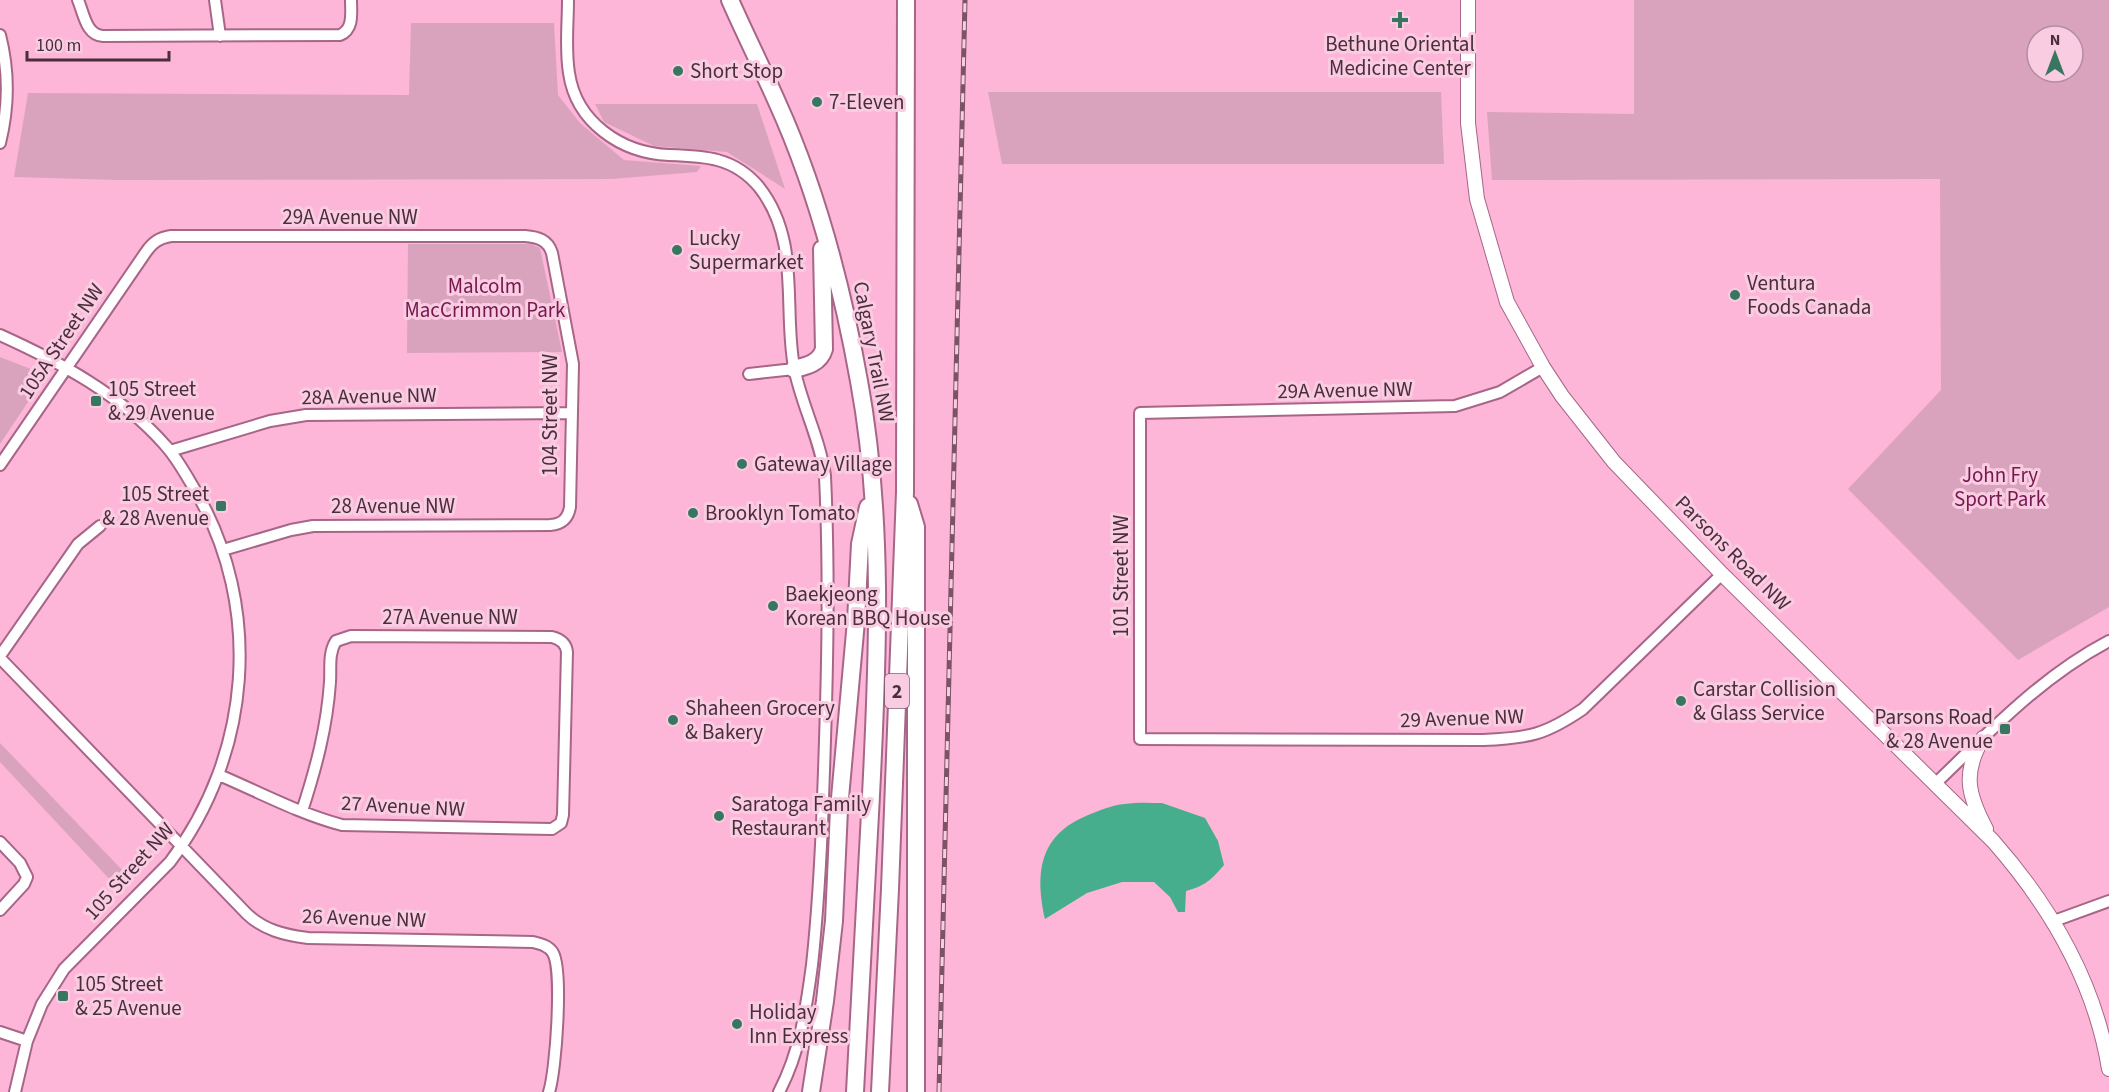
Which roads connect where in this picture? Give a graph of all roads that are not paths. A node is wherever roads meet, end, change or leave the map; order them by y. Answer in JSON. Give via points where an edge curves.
{"nodes":[{"id":1,"x":78,"y":0,"type":"edge"},
{"id":2,"x":215,"y":0,"type":"edge"},
{"id":3,"x":351,"y":0,"type":"edge"},
{"id":4,"x":568,"y":0,"type":"edge"},
{"id":5,"x":730,"y":0,"type":"edge"},
{"id":6,"x":906,"y":0,"type":"edge"},
{"id":7,"x":1468,"y":0,"type":"edge"},
{"id":8,"x":0,"y":34,"type":"edge"},
{"id":9,"x":220,"y":36,"type":"junction"},
{"id":10,"x":0,"y":143,"type":"edge"},
{"id":11,"x":821,"y":224,"type":"junction"},
{"id":12,"x":156,"y":241,"type":"joint"},
{"id":13,"x":544,"y":241,"type":"joint"},
{"id":14,"x":0,"y":335,"type":"edge"},
{"id":15,"x":1543,"y":367,"type":"junction"},
{"id":16,"x":67,"y":368,"type":"junction"},
{"id":17,"x":794,"y":369,"type":"junction"},
{"id":18,"x":749,"y":374,"type":"dead end"},
{"id":19,"x":572,"y":413,"type":"junction"},
{"id":20,"x":1140,"y":413,"type":"joint"},
{"id":21,"x":171,"y":451,"type":"junction"},
{"id":22,"x":0,"y":465,"type":"edge"},
{"id":23,"x":874,"y":486,"type":"junction"},
{"id":24,"x":905,"y":492,"type":"junction"},
{"id":25,"x":565,"y":519,"type":"joint"},
{"id":26,"x":100,"y":526,"type":"dead end"},
{"id":27,"x":223,"y":550,"type":"junction"},
{"id":28,"x":1722,"y":574,"type":"junction"},
{"id":29,"x":2109,"y":640,"type":"edge"},
{"id":30,"x":0,"y":657,"type":"edge"},
{"id":31,"x":1983,"y":738,"type":"junction"},
{"id":32,"x":1140,"y":739,"type":"joint"},
{"id":33,"x":219,"y":775,"type":"junction"},
{"id":34,"x":1935,"y":784,"type":"junction"},
{"id":35,"x":302,"y":810,"type":"junction"},
{"id":36,"x":557,"y":827,"type":"joint"},
{"id":37,"x":1993,"y":841,"type":"junction"},
{"id":38,"x":0,"y":842,"type":"edge"},
{"id":39,"x":182,"y":846,"type":"junction"},
{"id":40,"x":2109,"y":901,"type":"edge"},
{"id":41,"x":0,"y":910,"type":"edge"},
{"id":42,"x":2054,"y":921,"type":"junction"},
{"id":43,"x":0,"y":1032,"type":"edge"},
{"id":44,"x":27,"y":1041,"type":"junction"},
{"id":45,"x":2109,"y":1069,"type":"edge"},
{"id":46,"x":15,"y":1092,"type":"edge"},
{"id":47,"x":549,"y":1092,"type":"edge"},
{"id":48,"x":779,"y":1092,"type":"edge"},
{"id":49,"x":811,"y":1092,"type":"edge"},
{"id":50,"x":855,"y":1092,"type":"edge"},
{"id":51,"x":880,"y":1092,"type":"edge"},
{"id":52,"x":916,"y":1092,"type":"edge"}],
"edges":[{"from":1,"to":9,"type":"street","via":[[93,33],[104,36]]},
{"from":2,"to":9,"type":"street"},
{"from":3,"to":9,"type":"street","via":[[350,22],[345,32],[326,36]]},
{"from":4,"to":17,"type":"street","via":[[569,73],[590,120],[616,140],[638,150],[701,156],[728,164],[748,176],[766,197],[788,264]]},
{"from":5,"to":11,"type":"highway","name":"Calgary Trail NW","number":"2","via":[[777,101]]},
{"from":6,"to":24,"type":"highway","number":"2"},
{"from":7,"to":15,"type":"main road","name":"Parsons Road NW","via":[[1468,112],[1477,199],[1507,302]]},
{"from":8,"to":10,"type":"street","via":[[7,86]]},
{"from":11,"to":17,"type":"highway","via":[[824,349],[817,361]]},
{"from":11,"to":23,"type":"highway","name":"Calgary Trail NW","number":"2","via":[[860,382]]},
{"from":12,"to":13,"type":"street","name":"29A Avenue NW","via":[[171,236],[532,236]]},
{"from":12,"to":16,"type":"street","name":"105A Street NW"},
{"from":13,"to":19,"type":"street","name":"104 Street NW","via":[[552,253],[573,364]]},
{"from":14,"to":16,"type":"street"},
{"from":15,"to":20,"type":"street","name":"29A Avenue NW","via":[[1500,392],[1455,406]]},
{"from":15,"to":28,"type":"main road","name":"Parsons Road NW","via":[[1614,462]]},
{"from":16,"to":21,"type":"street","name":"105 Street NW","via":[[125,407]]},
{"from":16,"to":22,"type":"street","name":"105A Street NW"},
{"from":17,"to":18,"type":"street"},
{"from":17,"to":48,"type":"street","via":[[822,454],[825,476],[827,674],[815,941],[801,1034]]},
{"from":19,"to":21,"type":"street","name":"28A Avenue NW","via":[[306,416],[270,421]]},
{"from":19,"to":25,"type":"street","name":"104 Street NW","via":[[570,507]]},
{"from":20,"to":32,"type":"street","name":"101 Street NW"},
{"from":21,"to":27,"type":"street","name":"105 Street NW","via":[[202,501]]},
{"from":23,"to":49,"type":"highway","via":[[860,544],[834,921]]},
{"from":23,"to":50,"type":"highway","name":"Calgary Trail NW","number":"2","via":[[878,625]]},
{"from":24,"to":51,"type":"highway","number":"2"},
{"from":24,"to":52,"type":"highway","via":[[916,527]]},
{"from":25,"to":27,"type":"street","name":"28 Avenue NW","via":[[550,525],[312,526]]},
{"from":26,"to":30,"type":"street","name":"26 Avenue NW","via":[[78,544]]},
{"from":27,"to":33,"type":"street","name":"105 Street NW","via":[[236,605],[239,664],[233,729]]},
{"from":28,"to":32,"type":"street","name":"29 Avenue NW","via":[[1583,709],[1537,734],[1483,740]]},
{"from":28,"to":34,"type":"main road","name":"Parsons Road NW"},
{"from":29,"to":31,"type":"street","via":[[2036,688]]},
{"from":30,"to":39,"type":"street","name":"26 Avenue NW"},
{"from":31,"to":34,"type":"street"},
{"from":31,"to":37,"type":"main road","via":[[1972,759],[1969,780],[1976,810]]},
{"from":33,"to":35,"type":"street","name":"27 Avenue NW"},
{"from":33,"to":39,"type":"street","name":"105 Street NW"},
{"from":34,"to":37,"type":"main road","name":"Parsons Road NW"},
{"from":35,"to":36,"type":"street","name":"27 Avenue NW","via":[[350,826],[548,830]]},
{"from":35,"to":36,"type":"street","name":"27A Avenue NW","via":[[321,747],[331,653],[336,641],[351,636],[552,637],[563,642],[567,652],[563,815]]},
{"from":37,"to":42,"type":"main road","name":"Parsons Road NW"},
{"from":38,"to":41,"type":"street","via":[[20,863],[27,877]]},
{"from":39,"to":44,"type":"street","name":"105 Street NW","via":[[64,969],[42,1004]]},
{"from":39,"to":47,"type":"street","name":"26 Avenue NW","via":[[253,920],[278,932],[308,938],[533,942],[546,946],[552,951],[558,970],[555,1058]]},
{"from":40,"to":42,"type":"street"},
{"from":42,"to":45,"type":"main road","name":"Parsons Road NW","via":[[2089,995]]},
{"from":43,"to":44,"type":"street"},
{"from":44,"to":46,"type":"street","name":"105 Street NW"}]}
